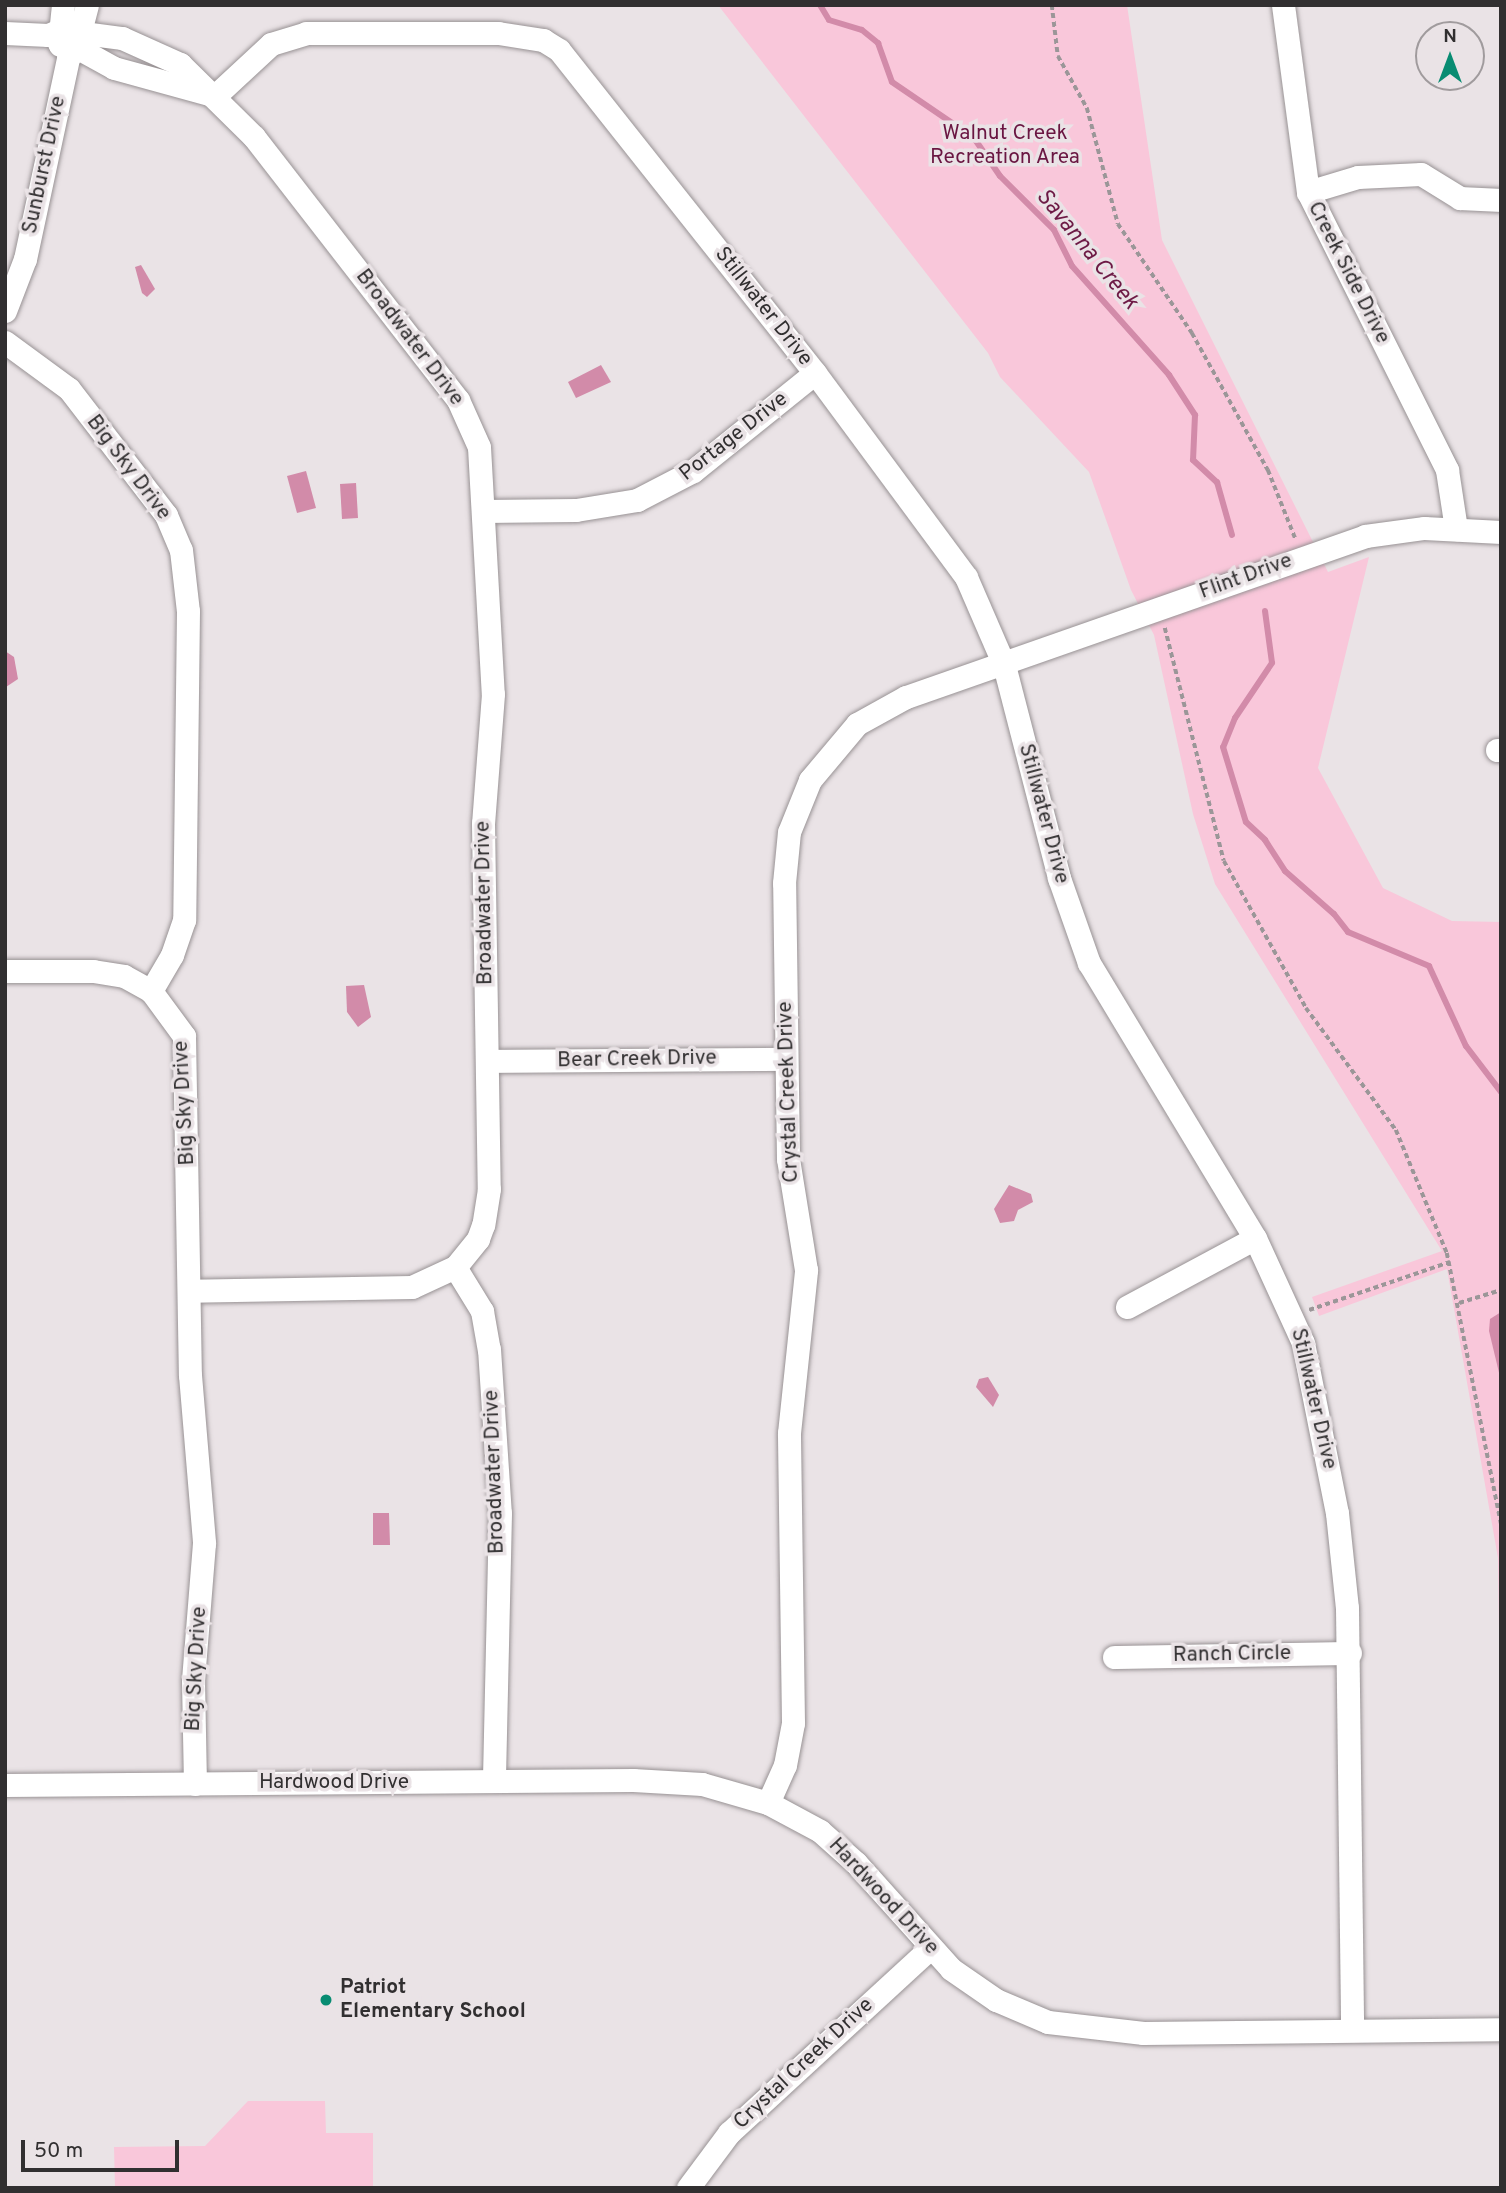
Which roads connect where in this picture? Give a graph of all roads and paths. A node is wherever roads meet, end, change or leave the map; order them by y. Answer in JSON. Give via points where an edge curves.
{"nodes":[{"id":1,"x":63,"y":5,"type":"edge"},
{"id":2,"x":87,"y":5,"type":"edge"},
{"id":3,"x":1052,"y":5,"type":"edge"},
{"id":4,"x":1283,"y":5,"type":"edge"},
{"id":5,"x":5,"y":33,"type":"edge"},
{"id":6,"x":65,"y":41,"type":"junction"},
{"id":7,"x":215,"y":95,"type":"junction"},
{"id":8,"x":1308,"y":192,"type":"junction"},
{"id":9,"x":1501,"y":200,"type":"edge"},
{"id":10,"x":5,"y":311,"type":"edge"},
{"id":11,"x":5,"y":342,"type":"edge"},
{"id":12,"x":815,"y":373,"type":"junction"},
{"id":13,"x":483,"y":511,"type":"junction"},
{"id":14,"x":1456,"y":529,"type":"junction"},
{"id":15,"x":1500,"y":533,"type":"edge"},
{"id":16,"x":1297,"y":540,"type":"dead end"},
{"id":17,"x":1165,"y":628,"type":"dead end"},
{"id":18,"x":1003,"y":664,"type":"junction"},
{"id":19,"x":5,"y":971,"type":"edge"},
{"id":20,"x":151,"y":991,"type":"junction"},
{"id":21,"x":786,"y":1059,"type":"junction"},
{"id":22,"x":488,"y":1061,"type":"junction"},
{"id":23,"x":1255,"y":1238,"type":"junction"},
{"id":24,"x":1450,"y":1262,"type":"junction"},
{"id":25,"x":455,"y":1267,"type":"junction"},
{"id":26,"x":1501,"y":1290,"type":"edge"},
{"id":27,"x":191,"y":1291,"type":"junction"},
{"id":28,"x":1459,"y":1303,"type":"junction"},
{"id":29,"x":1127,"y":1307,"type":"dead end"},
{"id":30,"x":1293,"y":1316,"type":"junction"},
{"id":31,"x":1501,"y":1524,"type":"edge"},
{"id":32,"x":1350,"y":1653,"type":"junction"},
{"id":33,"x":1114,"y":1657,"type":"dead end"},
{"id":34,"x":494,"y":1781,"type":"junction"},
{"id":35,"x":195,"y":1784,"type":"junction"},
{"id":36,"x":5,"y":1785,"type":"edge"},
{"id":37,"x":768,"y":1803,"type":"junction"},
{"id":38,"x":929,"y":1949,"type":"junction"},
{"id":39,"x":1501,"y":2029,"type":"edge"},
{"id":40,"x":1352,"y":2030,"type":"junction"},
{"id":41,"x":688,"y":2188,"type":"edge"}],
"edges":[{"from":1,"to":6,"type":"street","name":"Sunburst Drive"},
{"from":2,"to":6,"type":"street","name":"Sunburst Drive"},
{"from":3,"to":16,"type":"path","via":[[1058,56],[1087,108],[1118,225],[1198,345],[1268,470]]},
{"from":4,"to":8,"type":"street","name":"Creek Side Drive"},
{"from":5,"to":6,"type":"street"},
{"from":6,"to":7,"type":"street","via":[[114,68]]},
{"from":6,"to":10,"type":"street","name":"Sunburst Drive","via":[[24,259]]},
{"from":7,"to":12,"type":"street","name":"Stillwater Drive","via":[[271,44],[306,33],[498,33],[543,40],[576,67]]},
{"from":7,"to":13,"type":"street","name":"Broadwater Drive","via":[[254,137],[458,400],[478,447]]},
{"from":8,"to":9,"type":"street","via":[[1358,177],[1421,174],[1460,198]]},
{"from":8,"to":14,"type":"street","name":"Creek Side Drive","via":[[1447,470]]},
{"from":11,"to":20,"type":"street","name":"Big Sky Drive","via":[[69,389],[166,515],[181,550],[188,611],[184,919],[172,955]]},
{"from":12,"to":13,"type":"street","name":"Portage Drive","via":[[693,471],[637,500],[576,510]]},
{"from":12,"to":18,"type":"street","name":"Stillwater Drive","via":[[950,551],[975,595]]},
{"from":13,"to":22,"type":"street","name":"Broadwater Drive","via":[[494,694],[483,823]]},
{"from":14,"to":15,"type":"street","name":"Flint Drive"},
{"from":14,"to":18,"type":"street","name":"Flint Drive","via":[[1396,531],[1345,542]]},
{"from":17,"to":24,"type":"path","via":[[1224,861],[1306,1008],[1396,1130]]},
{"from":18,"to":21,"type":"street","name":"Crystal Creek Drive","via":[[906,697],[871,715],[839,741],[810,779],[794,814],[785,863]]},
{"from":18,"to":23,"type":"street","name":"Stillwater Drive","via":[[1059,878],[1089,963]]},
{"from":19,"to":20,"type":"street","via":[[113,973]]},
{"from":20,"to":27,"type":"street","name":"Big Sky Drive","via":[[177,1021],[187,1050]]},
{"from":21,"to":22,"type":"street","name":"Bear Creek Drive"},
{"from":21,"to":37,"type":"street","name":"Crystal Creek Drive","via":[[788,1159],[803,1244],[806,1297],[789,1433],[793,1723],[785,1765]]},
{"from":22,"to":25,"type":"street","name":"Broadwater Drive","via":[[487,1210],[478,1238]]},
{"from":23,"to":29,"type":"street"},
{"from":23,"to":30,"type":"street","name":"Stillwater Drive"},
{"from":24,"to":28,"type":"path"},
{"from":24,"to":30,"type":"path"},
{"from":25,"to":27,"type":"street","via":[[426,1284],[394,1289]]},
{"from":25,"to":34,"type":"street","name":"Broadwater Drive","via":[[482,1311],[489,1349],[500,1513]]},
{"from":26,"to":28,"type":"path"},
{"from":27,"to":35,"type":"street","name":"Big Sky Drive","via":[[190,1375],[204,1543],[193,1680]]},
{"from":28,"to":31,"type":"path"},
{"from":30,"to":32,"type":"street","name":"Stillwater Drive","via":[[1319,1405],[1344,1562]]},
{"from":32,"to":33,"type":"street","name":"Ranch Circle"},
{"from":32,"to":40,"type":"street","name":"Stillwater Drive"},
{"from":34,"to":35,"type":"street","name":"Hardwood Drive"},
{"from":34,"to":37,"type":"street","name":"Hardwood Drive","via":[[702,1784]]},
{"from":35,"to":36,"type":"street","name":"Hardwood Drive"},
{"from":37,"to":38,"type":"street","name":"Hardwood Drive","via":[[837,1844]]},
{"from":38,"to":40,"type":"street","name":"Hardwood Drive","via":[[996,2000],[1073,2027],[1143,2034]]},
{"from":38,"to":41,"type":"street","name":"Crystal Creek Drive","via":[[729,2133]]},
{"from":39,"to":40,"type":"street","name":"Hardwood Drive"}]}
